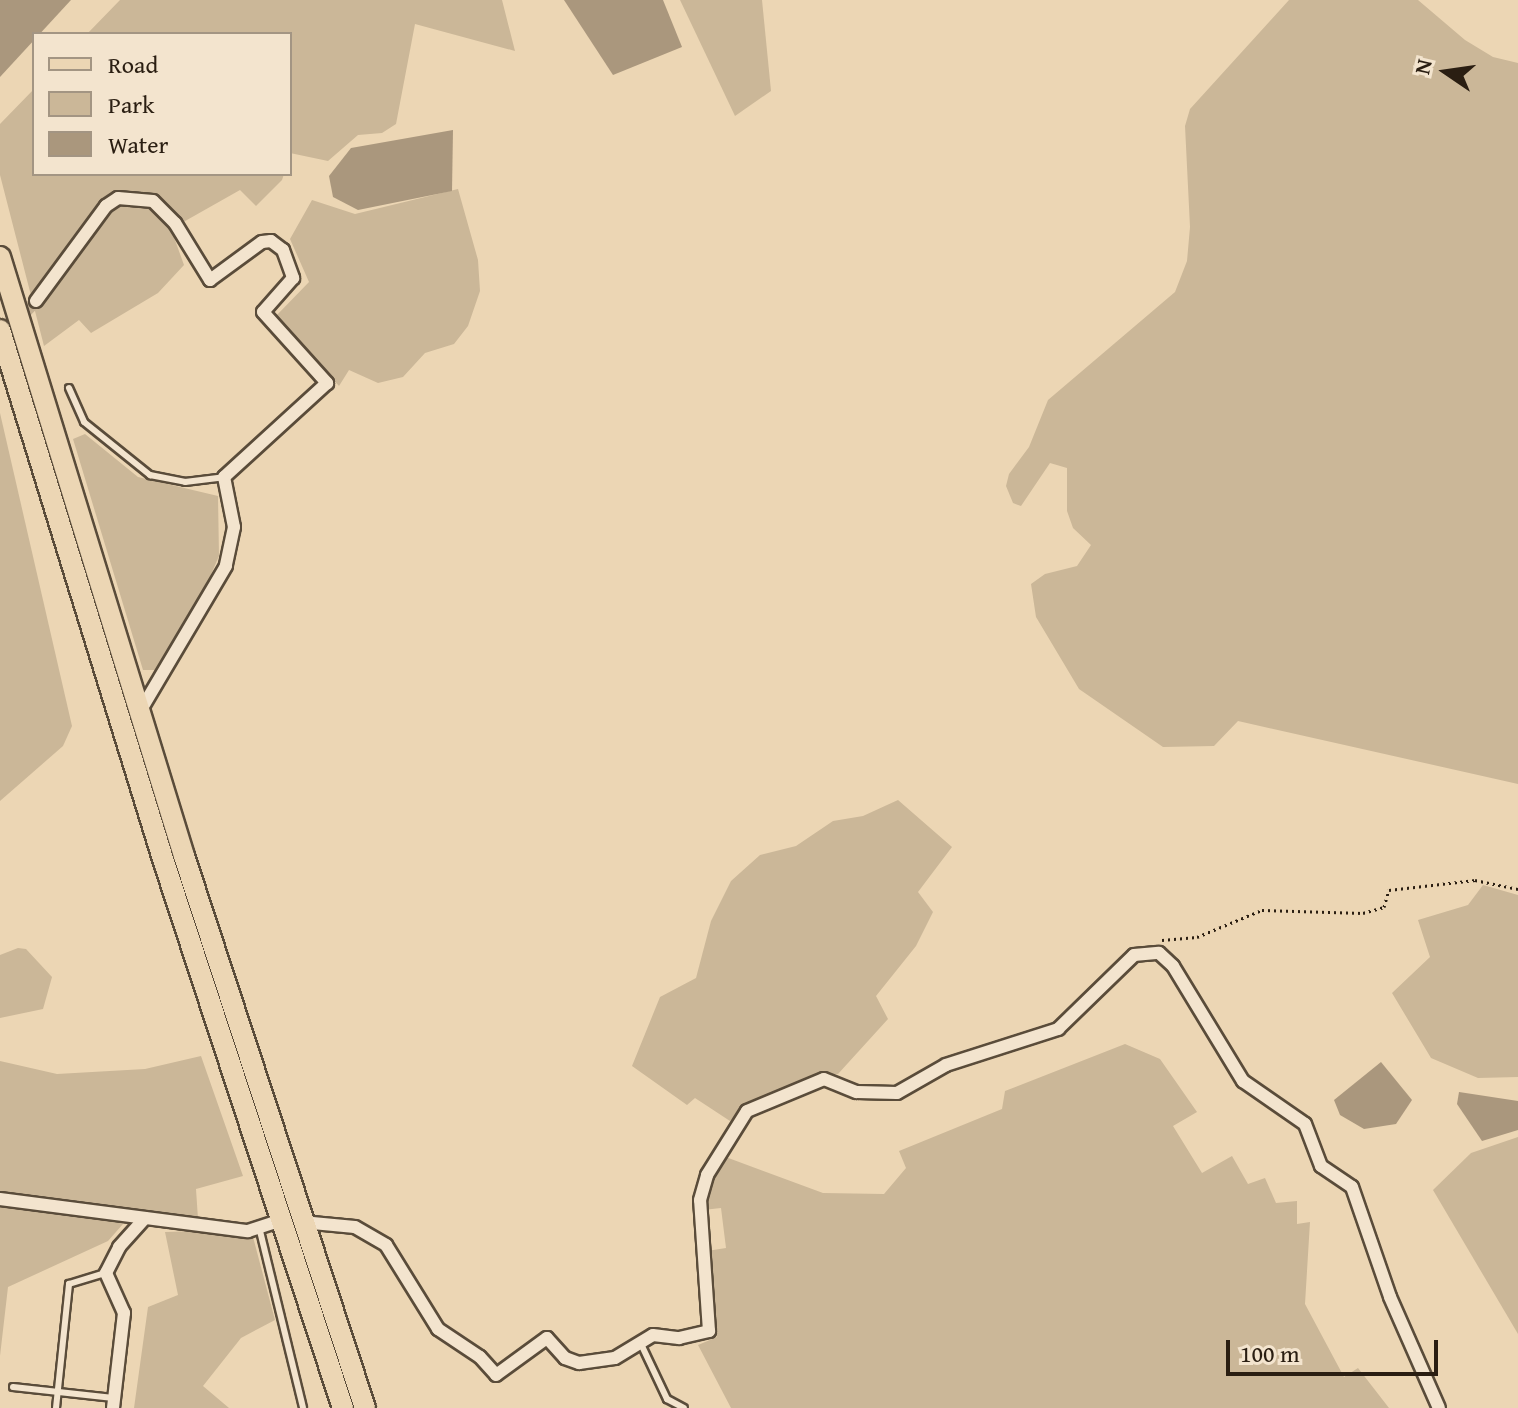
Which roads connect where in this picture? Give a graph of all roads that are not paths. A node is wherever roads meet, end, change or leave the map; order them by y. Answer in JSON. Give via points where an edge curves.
{"nodes":[{"id":1,"x":0,"y":257,"type":"edge"},
{"id":2,"x":36,"y":301,"type":"tunnel mouth"},
{"id":3,"x":0,"y":330,"type":"edge"},
{"id":4,"x":69,"y":388,"type":"dead end"},
{"id":5,"x":224,"y":477,"type":"junction"},
{"id":6,"x":139,"y":713,"type":"junction"},
{"id":7,"x":0,"y":1199,"type":"edge"},
{"id":8,"x":145,"y":1218,"type":"junction"},
{"id":9,"x":279,"y":1221,"type":"junction"},
{"id":10,"x":302,"y":1222,"type":"junction"},
{"id":11,"x":259,"y":1227,"type":"junction"},
{"id":12,"x":106,"y":1273,"type":"junction"},
{"id":13,"x":641,"y":1344,"type":"junction"},
{"id":14,"x":13,"y":1387,"type":"dead end"},
{"id":15,"x":58,"y":1391,"type":"junction"},
{"id":16,"x":114,"y":1403,"type":"edge"},
{"id":17,"x":56,"y":1408,"type":"edge"},
{"id":18,"x":303,"y":1408,"type":"edge"},
{"id":19,"x":343,"y":1408,"type":"edge"},
{"id":20,"x":365,"y":1408,"type":"edge"},
{"id":21,"x":684,"y":1408,"type":"edge"},
{"id":22,"x":1439,"y":1408,"type":"edge"}],
"edges":[{"from":1,"to":6,"type":"main road"},
{"from":2,"to":5,"type":"street","via":[[96,218],[118,198],[158,203],[210,280],[262,242],[276,243],[289,258],[293,278],[263,312],[327,383]]},
{"from":3,"to":9,"type":"main road"},
{"from":4,"to":5,"type":"lane","via":[[84,422],[150,475],[185,482]]},
{"from":5,"to":6,"type":"street","via":[[234,527],[226,566]]},
{"from":6,"to":10,"type":"main road"},
{"from":7,"to":8,"type":"street"},
{"from":8,"to":11,"type":"street","via":[[248,1231]]},
{"from":8,"to":12,"type":"street","via":[[119,1247]]},
{"from":9,"to":11,"type":"street"},
{"from":9,"to":19,"type":"main road"},
{"from":10,"to":13,"type":"street","via":[[355,1227],[386,1245],[438,1329],[480,1357],[496,1375],[547,1338],[565,1358],[579,1363],[615,1358]]},
{"from":10,"to":20,"type":"main road"},
{"from":11,"to":18,"type":"lane"},
{"from":12,"to":15,"type":"lane","via":[[69,1284]]},
{"from":12,"to":16,"type":"street","via":[[124,1313]]},
{"from":13,"to":21,"type":"lane","via":[[667,1399]]},
{"from":13,"to":22,"type":"street","via":[[653,1335],[679,1338],[712,1327],[700,1200],[707,1175],[747,1111],[824,1079],[857,1092],[888,1096],[946,1065],[1031,1041],[1067,1023],[1134,955],[1154,952],[1167,958],[1243,1081],[1305,1124],[1321,1166],[1352,1187],[1390,1297]]},
{"from":14,"to":15,"type":"lane"},
{"from":15,"to":16,"type":"lane"},
{"from":15,"to":17,"type":"lane"}]}
